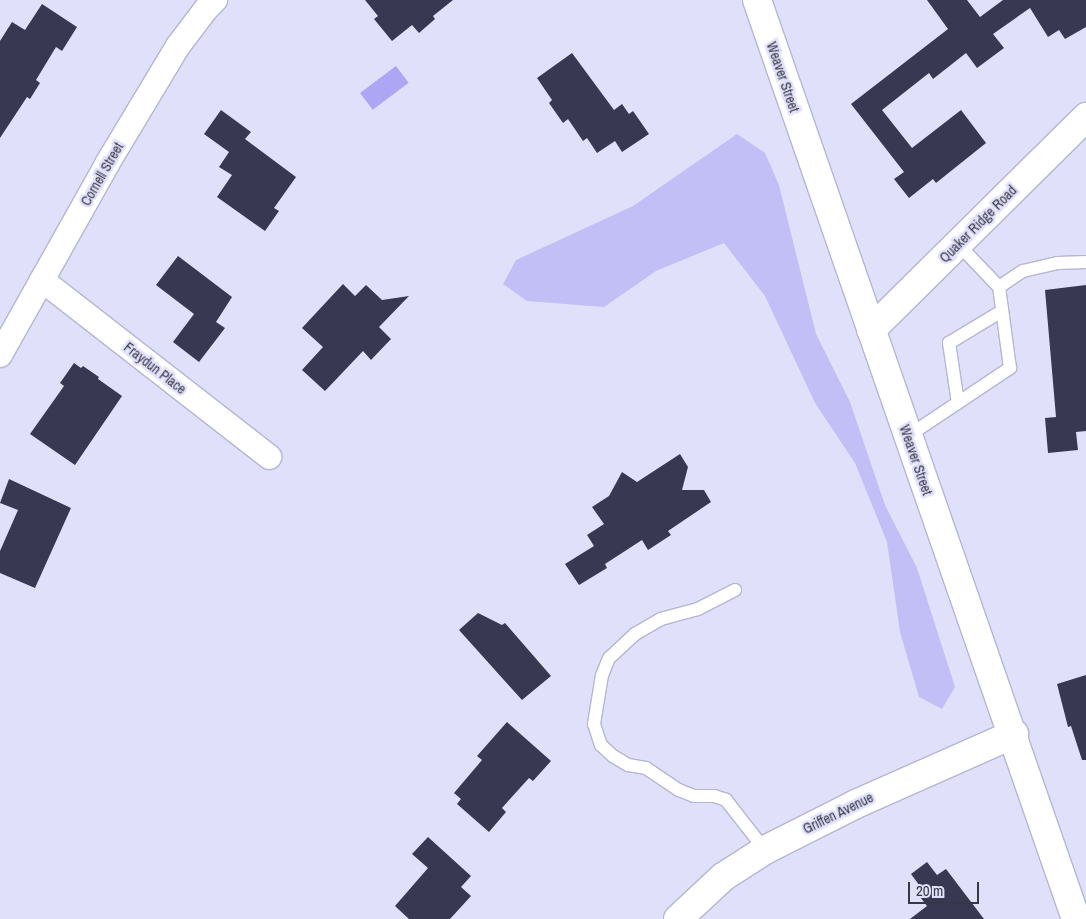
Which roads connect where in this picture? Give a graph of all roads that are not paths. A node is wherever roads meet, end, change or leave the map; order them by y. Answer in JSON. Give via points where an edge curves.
{"nodes":[{"id":1,"x":216,"y":0,"type":"edge"},
{"id":2,"x":757,"y":0,"type":"edge"},
{"id":3,"x":1086,"y":118,"type":"edge"},
{"id":4,"x":958,"y":244,"type":"junction"},
{"id":5,"x":1086,"y":262,"type":"edge"},
{"id":6,"x":42,"y":280,"type":"junction"},
{"id":7,"x":999,"y":287,"type":"junction"},
{"id":8,"x":1002,"y":311,"type":"junction"},
{"id":9,"x":871,"y":330,"type":"junction"},
{"id":10,"x":0,"y":355,"type":"edge"},
{"id":11,"x":958,"y":403,"type":"junction"},
{"id":12,"x":908,"y":436,"type":"junction"},
{"id":13,"x":269,"y":456,"type":"dead end"},
{"id":14,"x":735,"y":590,"type":"dead end"},
{"id":15,"x":1014,"y":734,"type":"junction"},
{"id":16,"x":765,"y":850,"type":"junction"},
{"id":17,"x":678,"y":919,"type":"edge"},
{"id":18,"x":1076,"y":919,"type":"edge"}],
"edges":[{"from":1,"to":6,"type":"street","name":"Cornell Street","via":[[178,46]]},
{"from":2,"to":9,"type":"main road","name":"Weaver Street"},
{"from":3,"to":4,"type":"main road","name":"Quaker Ridge Road"},
{"from":4,"to":7,"type":"lane"},
{"from":4,"to":9,"type":"main road","name":"Quaker Ridge Road"},
{"from":5,"to":7,"type":"lane","via":[[1023,272]]},
{"from":6,"to":10,"type":"street","name":"Cornell Street"},
{"from":6,"to":13,"type":"street","name":"Fraydun Place"},
{"from":7,"to":8,"type":"lane"},
{"from":8,"to":11,"type":"lane","via":[[1010,368]]},
{"from":8,"to":11,"type":"lane","via":[[950,343]]},
{"from":9,"to":12,"type":"main road","name":"Weaver Street"},
{"from":11,"to":12,"type":"lane"},
{"from":12,"to":15,"type":"main road","name":"Weaver Street"},
{"from":14,"to":16,"type":"lane","via":[[698,609],[661,619],[635,634],[609,658],[602,675],[594,724],[601,744],[613,756],[646,768],[694,796],[726,800]]},
{"from":15,"to":16,"type":"main road","name":"Griffen Avenue","via":[[856,804]]},
{"from":15,"to":18,"type":"main road","name":"Weaver Street"},
{"from":16,"to":17,"type":"main road","name":"Griffen Avenue","via":[[723,877]]}]}
